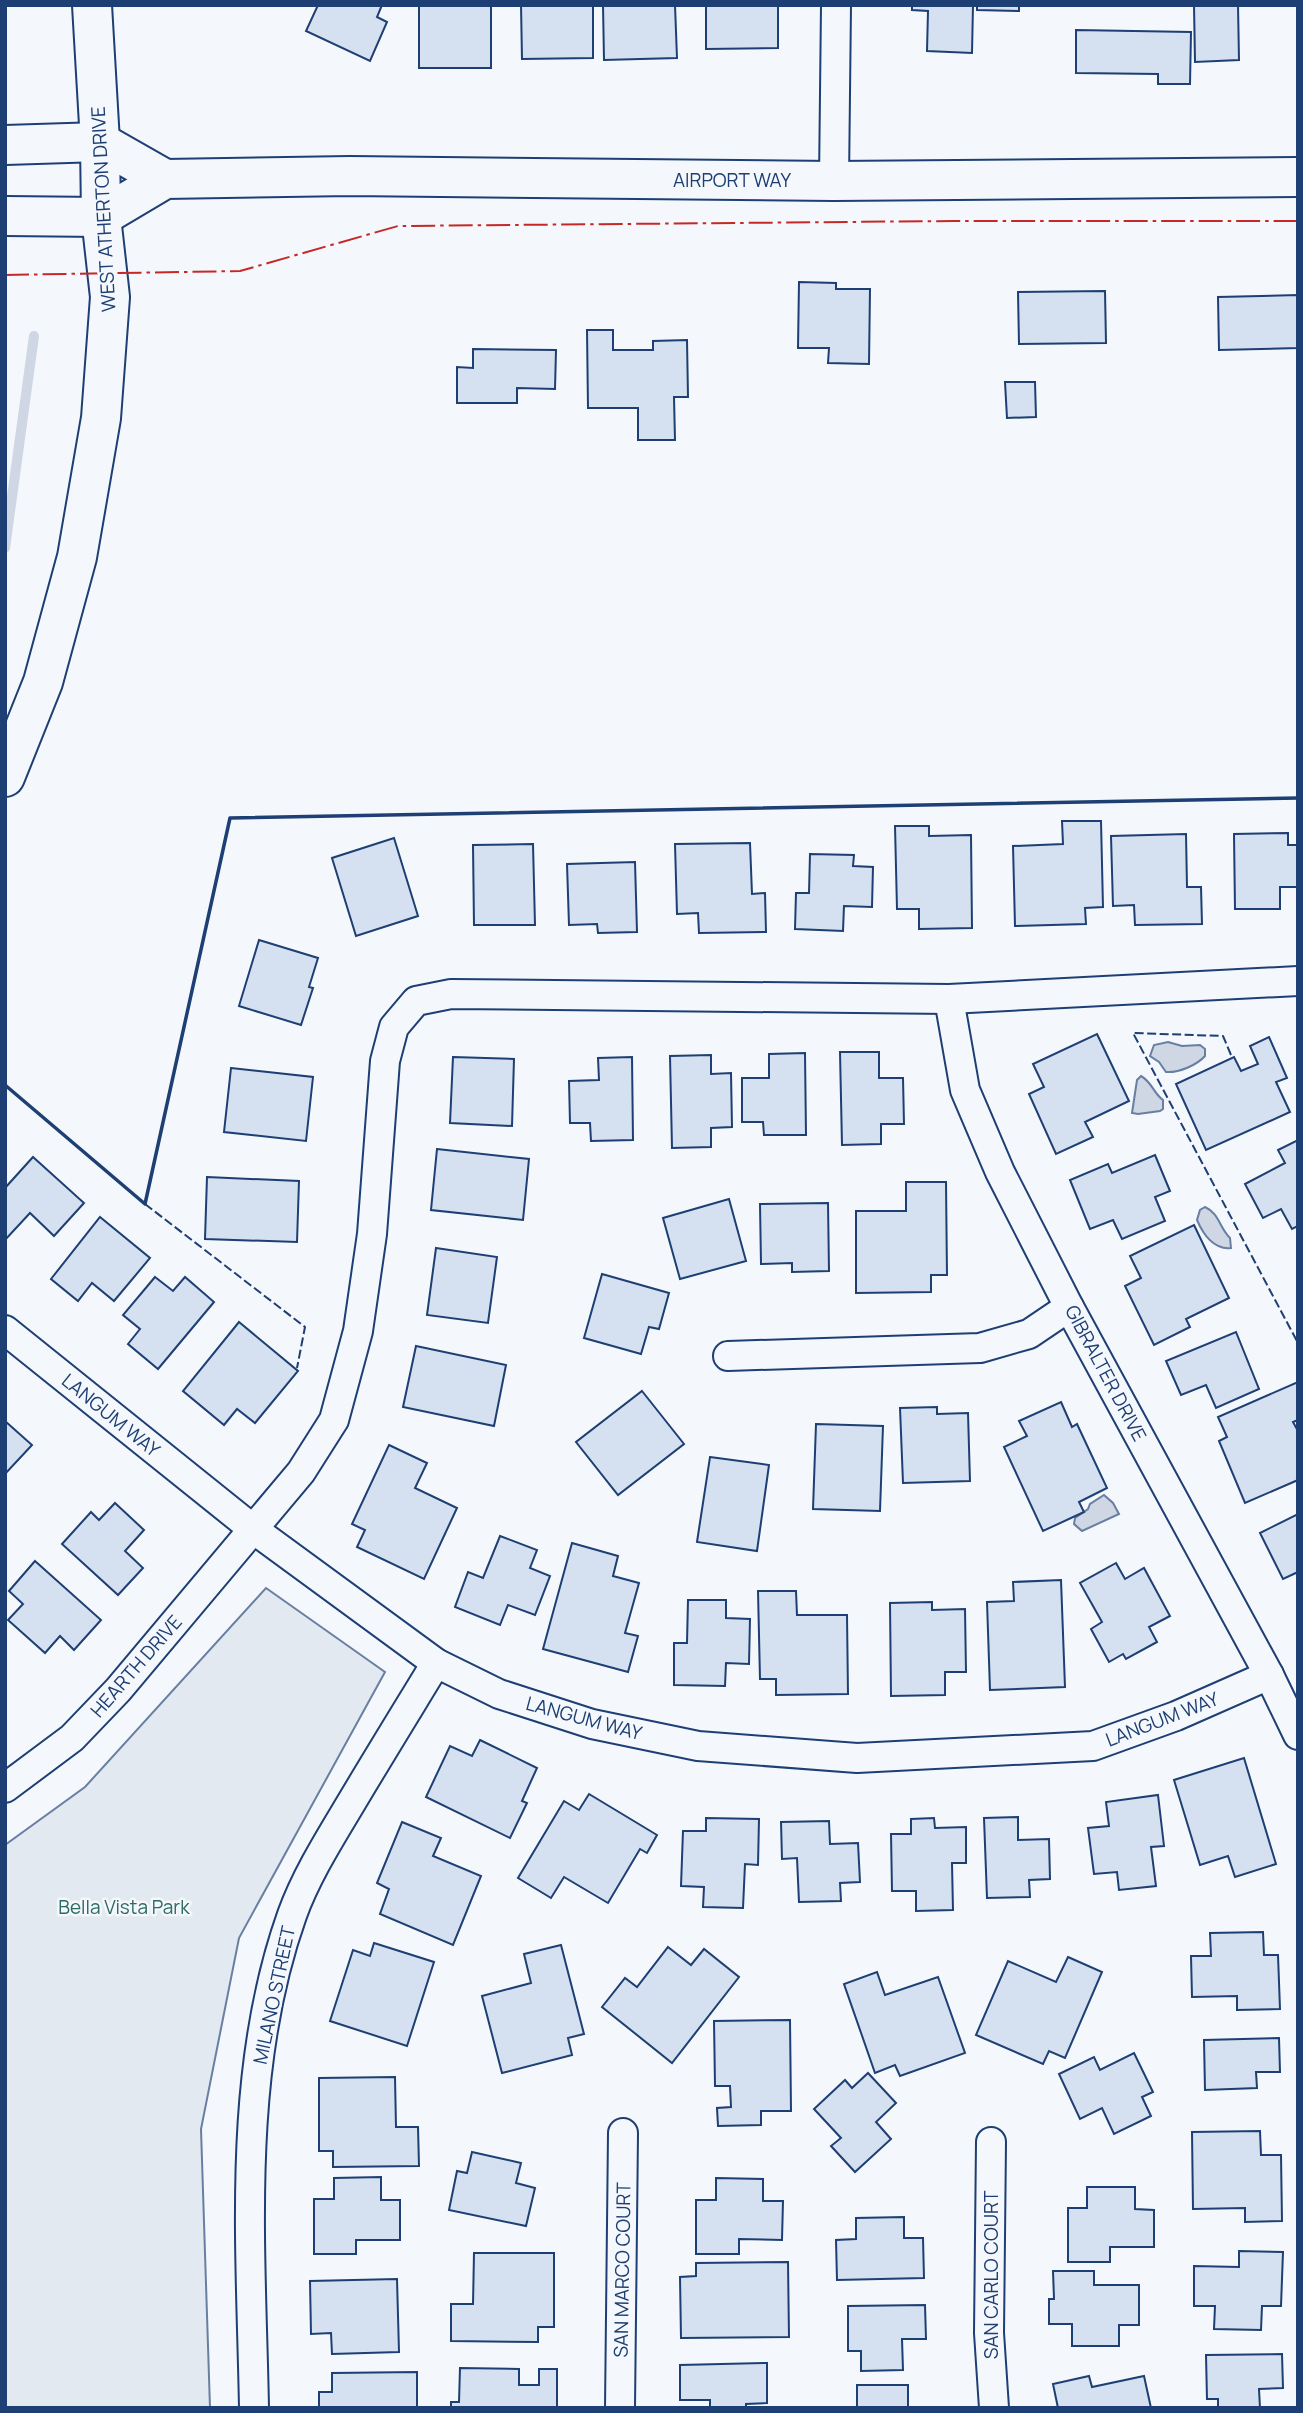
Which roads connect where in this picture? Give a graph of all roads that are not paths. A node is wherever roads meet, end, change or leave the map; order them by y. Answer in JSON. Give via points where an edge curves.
{"nodes":[{"id":1,"x":92,"y":5,"type":"edge"},
{"id":2,"x":836,"y":5,"type":"edge"},
{"id":3,"x":100,"y":142,"type":"junction"},
{"id":4,"x":5,"y":145,"type":"edge"},
{"id":5,"x":1298,"y":177,"type":"edge"},
{"id":6,"x":165,"y":179,"type":"junction"},
{"id":7,"x":834,"y":181,"type":"junction"},
{"id":8,"x":5,"y":216,"type":"edge"},
{"id":9,"x":101,"y":216,"type":"junction"},
{"id":10,"x":5,"y":777,"type":"edge"},
{"id":11,"x":1298,"y":981,"type":"edge"},
{"id":12,"x":949,"y":999,"type":"junction"},
{"id":13,"x":1069,"y":1307,"type":"junction"},
{"id":14,"x":5,"y":1330,"type":"edge"},
{"id":15,"x":728,"y":1356,"type":"dead end"},
{"id":16,"x":253,"y":1529,"type":"junction"},
{"id":17,"x":436,"y":1663,"type":"junction"},
{"id":18,"x":1269,"y":1675,"type":"junction"},
{"id":19,"x":1298,"y":1735,"type":"edge"},
{"id":20,"x":5,"y":1788,"type":"edge"},
{"id":21,"x":623,"y":2133,"type":"dead end"},
{"id":22,"x":991,"y":2142,"type":"dead end"},
{"id":23,"x":254,"y":2408,"type":"edge"},
{"id":24,"x":621,"y":2408,"type":"edge"},
{"id":25,"x":994,"y":2408,"type":"edge"}],
"edges":[{"from":1,"to":3,"type":"main road","name":"WEST ATHERTON DRIVE"},
{"from":2,"to":7,"type":"street"},
{"from":3,"to":4,"type":"main road"},
{"from":3,"to":6,"type":"main road"},
{"from":3,"to":9,"type":"main road","name":"WEST ATHERTON DRIVE"},
{"from":5,"to":7,"type":"main road","name":"AIRPORT WAY"},
{"from":6,"to":7,"type":"main road","name":"AIRPORT WAY","via":[[350,176]]},
{"from":6,"to":9,"type":"main road","name":"AIRPORT WAY"},
{"from":8,"to":9,"type":"main road"},
{"from":9,"to":10,"type":"main road","name":"WEST ATHERTON DRIVE","via":[[110,297],[99,431],[77,557],[43,682]]},
{"from":11,"to":12,"type":"street","name":"HEARTH DRIVE"},
{"from":12,"to":13,"type":"street","name":"GIBRALTER DRIVE","via":[[965,1090],[1000,1172]]},
{"from":12,"to":16,"type":"street","name":"HEARTH DRIVE","via":[[451,994],[416,1001],[394,1027],[385,1061],[372,1234],[358,1331],[334,1420],[301,1472]]},
{"from":13,"to":15,"type":"street","via":[[1029,1334],[980,1348]]},
{"from":13,"to":18,"type":"street","name":"GIBRALTER DRIVE"},
{"from":14,"to":16,"type":"street","name":"LANGUM WAY"},
{"from":16,"to":17,"type":"street","name":"LANGUM WAY"},
{"from":16,"to":20,"type":"street","name":"HEARTH DRIVE","via":[[118,1690],[72,1738]]},
{"from":17,"to":18,"type":"street","name":"LANGUM WAY","via":[[499,1694],[592,1724],[698,1746],[857,1758],[1093,1746]]},
{"from":17,"to":23,"type":"street","name":"MILANO STREET","via":[[326,1845],[292,1914],[273,1983],[260,2045],[253,2115]]},
{"from":18,"to":19,"type":"street","name":"GIBRALTER DRIVE"},
{"from":21,"to":24,"type":"street","name":"SAN MARCO COURT"},
{"from":22,"to":25,"type":"street","name":"SAN CARLO COURT","via":[[989,2333]]}]}
